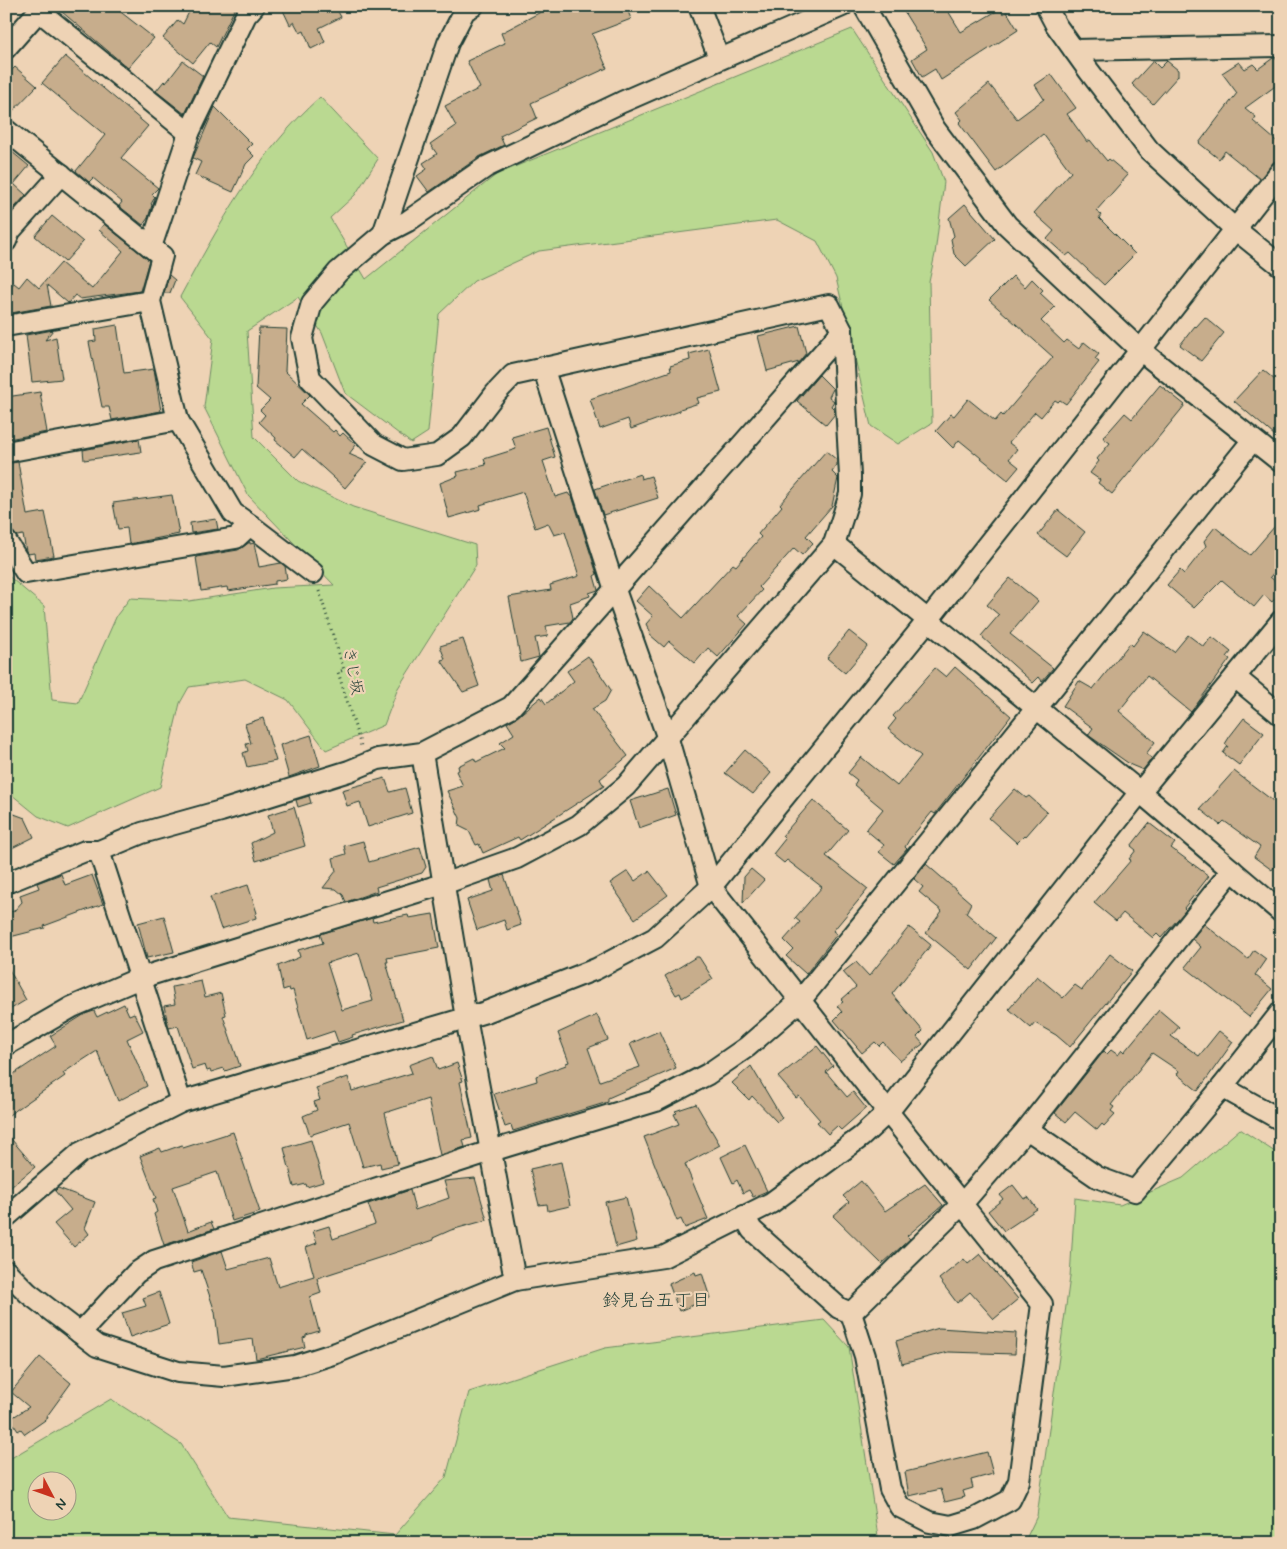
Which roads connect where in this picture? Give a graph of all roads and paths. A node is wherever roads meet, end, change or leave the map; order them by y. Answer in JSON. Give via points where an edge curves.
{"nodes":[{"id":1,"x":254,"y":6,"type":"edge"},
{"id":2,"x":473,"y":6,"type":"edge"},
{"id":3,"x":699,"y":6,"type":"edge"},
{"id":4,"x":842,"y":6,"type":"edge"},
{"id":5,"x":864,"y":6,"type":"edge"},
{"id":6,"x":1046,"y":6,"type":"edge"},
{"id":7,"x":41,"y":8,"type":"edge"},
{"id":8,"x":1281,"y":46,"type":"edge"},
{"id":9,"x":6,"y":48,"type":"edge"},
{"id":10,"x":1074,"y":50,"type":"junction"},
{"id":11,"x":719,"y":58,"type":"junction"},
{"id":12,"x":6,"y":130,"type":"edge"},
{"id":13,"x":189,"y":133,"type":"junction"},
{"id":14,"x":1281,"y":172,"type":"edge"},
{"id":15,"x":61,"y":174,"type":"junction"},
{"id":16,"x":1235,"y":229,"type":"junction"},
{"id":17,"x":383,"y":234,"type":"junction"},
{"id":18,"x":6,"y":241,"type":"edge"},
{"id":19,"x":151,"y":247,"type":"junction"},
{"id":20,"x":1281,"y":266,"type":"edge"},
{"id":21,"x":150,"y":301,"type":"junction"},
{"id":22,"x":6,"y":326,"type":"edge"},
{"id":23,"x":842,"y":331,"type":"junction"},
{"id":24,"x":1140,"y":350,"type":"junction"},
{"id":25,"x":543,"y":366,"type":"junction"},
{"id":26,"x":178,"y":420,"type":"junction"},
{"id":27,"x":1252,"y":442,"type":"junction"},
{"id":28,"x":6,"y":452,"type":"edge"},
{"id":29,"x":1281,"y":462,"type":"edge"},
{"id":30,"x":250,"y":525,"type":"junction"},
{"id":31,"x":6,"y":541,"type":"edge"},
{"id":32,"x":834,"y":544,"type":"junction"},
{"id":33,"x":313,"y":573,"type":"joint"},
{"id":34,"x":614,"y":587,"type":"junction"},
{"id":35,"x":929,"y":619,"type":"junction"},
{"id":36,"x":1281,"y":621,"type":"edge"},
{"id":37,"x":1235,"y":677,"type":"junction"},
{"id":38,"x":1037,"y":707,"type":"junction"},
{"id":39,"x":1281,"y":715,"type":"edge"},
{"id":40,"x":668,"y":739,"type":"junction"},
{"id":41,"x":422,"y":753,"type":"junction"},
{"id":42,"x":378,"y":759,"type":"junction"},
{"id":43,"x":1140,"y":792,"type":"junction"},
{"id":44,"x":99,"y":852,"type":"junction"},
{"id":45,"x":1232,"y":870,"type":"junction"},
{"id":46,"x":6,"y":883,"type":"edge"},
{"id":47,"x":443,"y":884,"type":"junction"},
{"id":48,"x":711,"y":887,"type":"junction"},
{"id":49,"x":1281,"y":912,"type":"edge"},
{"id":50,"x":140,"y":978,"type":"junction"},
{"id":51,"x":800,"y":1001,"type":"junction"},
{"id":52,"x":1281,"y":1012,"type":"edge"},
{"id":53,"x":466,"y":1018,"type":"junction"},
{"id":54,"x":6,"y":1045,"type":"edge"},
{"id":55,"x":1222,"y":1087,"type":"junction"},
{"id":56,"x":181,"y":1102,"type":"junction"},
{"id":57,"x":888,"y":1112,"type":"junction"},
{"id":58,"x":1281,"y":1120,"type":"edge"},
{"id":59,"x":1027,"y":1129,"type":"junction"},
{"id":60,"x":491,"y":1151,"type":"junction"},
{"id":61,"x":962,"y":1204,"type":"junction"},
{"id":62,"x":744,"y":1216,"type":"junction"},
{"id":63,"x":6,"y":1217,"type":"edge"},
{"id":64,"x":6,"y":1271,"type":"edge"},
{"id":65,"x":515,"y":1280,"type":"junction"},
{"id":66,"x":851,"y":1313,"type":"junction"},
{"id":67,"x":80,"y":1333,"type":"junction"}],
"edges":[{"from":1,"to":13,"type":"street","via":[[246,14]]},
{"from":2,"to":17,"type":"street","via":[[465,10],[448,43]]},
{"from":3,"to":11,"type":"street"},
{"from":4,"to":11,"type":"street"},
{"from":5,"to":24,"type":"street","via":[[935,128],[1006,225]]},
{"from":6,"to":10,"type":"street"},
{"from":7,"to":9,"type":"street"},
{"from":7,"to":13,"type":"street"},
{"from":8,"to":10,"type":"street"},
{"from":10,"to":16,"type":"street","via":[[1149,150]]},
{"from":11,"to":17,"type":"street","via":[[486,167],[408,222]]},
{"from":12,"to":15,"type":"street"},
{"from":13,"to":19,"type":"street"},
{"from":14,"to":16,"type":"street"},
{"from":15,"to":18,"type":"street","via":[[10,232]]},
{"from":15,"to":19,"type":"street"},
{"from":16,"to":20,"type":"street"},
{"from":16,"to":24,"type":"street"},
{"from":17,"to":25,"type":"street","via":[[338,272],[312,303],[302,338],[310,378],[374,445],[403,460],[437,455],[462,437],[513,375]]},
{"from":19,"to":21,"type":"street","via":[[162,256]]},
{"from":21,"to":22,"type":"street"},
{"from":21,"to":26,"type":"street"},
{"from":23,"to":25,"type":"street","via":[[829,305]]},
{"from":23,"to":32,"type":"street","via":[[850,494]]},
{"from":23,"to":34,"type":"street"},
{"from":24,"to":27,"type":"street"},
{"from":24,"to":35,"type":"street"},
{"from":25,"to":34,"type":"street"},
{"from":26,"to":28,"type":"street"},
{"from":26,"to":30,"type":"street","via":[[233,513]]},
{"from":27,"to":29,"type":"street"},
{"from":27,"to":38,"type":"street"},
{"from":30,"to":31,"type":"street","via":[[236,538],[26,573]]},
{"from":30,"to":33,"type":"street"},
{"from":32,"to":35,"type":"street"},
{"from":32,"to":40,"type":"street"},
{"from":33,"to":42,"type":"path","name":"きじ坂","via":[[344,670],[338,672],[362,747],[376,744]]},
{"from":34,"to":40,"type":"street"},
{"from":34,"to":41,"type":"street","via":[[568,644],[510,707]]},
{"from":35,"to":38,"type":"street"},
{"from":35,"to":48,"type":"street"},
{"from":36,"to":37,"type":"street"},
{"from":37,"to":39,"type":"street"},
{"from":37,"to":43,"type":"street"},
{"from":38,"to":43,"type":"street"},
{"from":38,"to":51,"type":"street"},
{"from":40,"to":47,"type":"street","via":[[626,786],[579,825],[517,858]]},
{"from":40,"to":48,"type":"street"},
{"from":41,"to":42,"type":"street"},
{"from":41,"to":47,"type":"street"},
{"from":42,"to":44,"type":"street","via":[[349,771],[142,833]]},
{"from":43,"to":45,"type":"street"},
{"from":43,"to":57,"type":"street"},
{"from":44,"to":46,"type":"street","via":[[86,851]]},
{"from":44,"to":50,"type":"street"},
{"from":45,"to":49,"type":"street"},
{"from":45,"to":59,"type":"street"},
{"from":47,"to":50,"type":"street"},
{"from":47,"to":53,"type":"street"},
{"from":48,"to":51,"type":"street"},
{"from":48,"to":53,"type":"street","via":[[655,938],[596,969]]},
{"from":50,"to":54,"type":"street","via":[[72,1006]]},
{"from":50,"to":56,"type":"street"},
{"from":51,"to":57,"type":"street"},
{"from":51,"to":60,"type":"street","via":[[747,1047],[708,1074],[656,1101]]},
{"from":52,"to":55,"type":"street"},
{"from":53,"to":56,"type":"street"},
{"from":53,"to":60,"type":"street"},
{"from":55,"to":58,"type":"street"},
{"from":55,"to":59,"type":"street","via":[[1135,1191],[1097,1177]]},
{"from":56,"to":63,"type":"street","via":[[80,1153]]},
{"from":57,"to":61,"type":"street"},
{"from":57,"to":62,"type":"street","via":[[861,1137],[771,1203]]},
{"from":59,"to":61,"type":"street"},
{"from":60,"to":65,"type":"street"},
{"from":60,"to":67,"type":"street","via":[[154,1261],[136,1273]]},
{"from":61,"to":66,"type":"street"},
{"from":61,"to":66,"type":"street","via":[[1042,1304],[1019,1482],[1010,1500],[974,1519],[951,1526],[930,1522],[900,1507],[890,1489],[865,1356]]},
{"from":62,"to":65,"type":"street","via":[[663,1256]]},
{"from":62,"to":66,"type":"street","via":[[752,1230],[839,1308]]},
{"from":64,"to":67,"type":"street","via":[[28,1294]]},
{"from":65,"to":67,"type":"street","via":[[336,1353],[295,1366],[224,1376],[178,1372],[97,1346]]}]}
